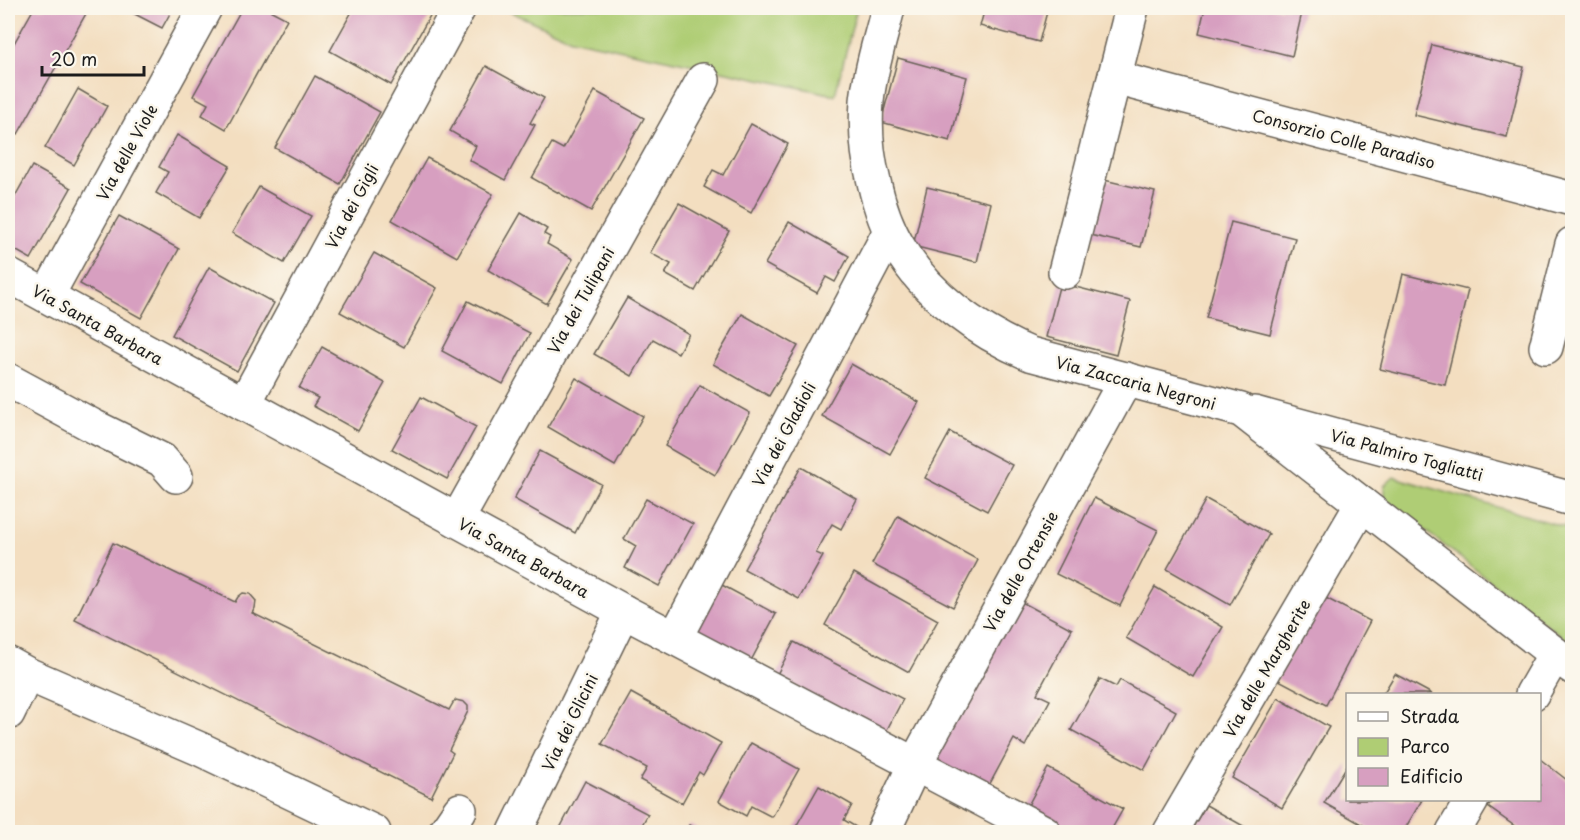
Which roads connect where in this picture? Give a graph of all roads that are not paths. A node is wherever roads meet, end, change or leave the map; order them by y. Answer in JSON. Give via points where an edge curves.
{"nodes":[{"id":1,"x":205,"y":8,"type":"edge"},
{"id":2,"x":459,"y":8,"type":"edge"},
{"id":3,"x":888,"y":8,"type":"edge"},
{"id":4,"x":1132,"y":8,"type":"edge"},
{"id":5,"x":1115,"y":78,"type":"junction"},
{"id":6,"x":702,"y":80,"type":"dead end"},
{"id":7,"x":1572,"y":199,"type":"edge"},
{"id":8,"x":890,"y":231,"type":"junction"},
{"id":9,"x":1572,"y":244,"type":"edge"},
{"id":10,"x":1065,"y":272,"type":"dead end"},
{"id":11,"x":8,"y":275,"type":"edge"},
{"id":12,"x":47,"y":296,"type":"junction"},
{"id":13,"x":1546,"y":346,"type":"dead end"},
{"id":14,"x":1126,"y":379,"type":"junction"},
{"id":15,"x":8,"y":380,"type":"edge"},
{"id":16,"x":244,"y":405,"type":"junction"},
{"id":17,"x":1241,"y":410,"type":"junction"},
{"id":18,"x":176,"y":476,"type":"dead end"},
{"id":19,"x":1572,"y":499,"type":"edge"},
{"id":20,"x":1362,"y":504,"type":"junction"},
{"id":21,"x":457,"y":520,"type":"junction"},
{"id":22,"x":622,"y":611,"type":"junction"},
{"id":23,"x":675,"y":638,"type":"junction"},
{"id":24,"x":1564,"y":660,"type":"edge"},
{"id":25,"x":17,"y":669,"type":"edge"},
{"id":26,"x":1533,"y":693,"type":"edge"},
{"id":27,"x":8,"y":713,"type":"edge"},
{"id":28,"x":915,"y":764,"type":"junction"},
{"id":29,"x":304,"y":799,"type":"junction"},
{"id":30,"x":1471,"y":801,"type":"edge"},
{"id":31,"x":320,"y":832,"type":"edge"},
{"id":32,"x":374,"y":832,"type":"edge"},
{"id":33,"x":515,"y":832,"type":"edge"},
{"id":34,"x":883,"y":832,"type":"edge"},
{"id":35,"x":1044,"y":832,"type":"edge"},
{"id":36,"x":1170,"y":832,"type":"edge"},
{"id":37,"x":1453,"y":832,"type":"edge"}],
"edges":[{"from":1,"to":12,"type":"street","name":"Via delle Viole"},
{"from":2,"to":16,"type":"street","name":"Via dei Gigli"},
{"from":3,"to":8,"type":"street","name":"Via Zaccaria Negroni","via":[[867,101],[867,134],[870,166]]},
{"from":4,"to":5,"type":"street"},
{"from":5,"to":7,"type":"street","name":"Consorzio Colle Paradiso"},
{"from":5,"to":10,"type":"street"},
{"from":6,"to":21,"type":"street","name":"Via dei Tulipani"},
{"from":8,"to":14,"type":"street","name":"Via Zaccaria Negroni","via":[[925,282],[997,338],[1030,354]]},
{"from":8,"to":23,"type":"street","name":"Via dei Gladioli"},
{"from":9,"to":13,"type":"street"},
{"from":11,"to":12,"type":"street","name":"Via Santa Barbara"},
{"from":12,"to":16,"type":"street","name":"Via Santa Barbara"},
{"from":14,"to":17,"type":"street","name":"Via Zaccaria Negroni"},
{"from":14,"to":28,"type":"street","name":"Via delle Ortensie"},
{"from":15,"to":18,"type":"street","via":[[162,460]]},
{"from":16,"to":21,"type":"street","name":"Via Santa Barbara"},
{"from":17,"to":19,"type":"street","name":"Via Palmiro Togliatti"},
{"from":17,"to":20,"type":"street","name":"Via Zaccaria Negroni"},
{"from":20,"to":24,"type":"street","name":"Via Zaccaria Negroni"},
{"from":20,"to":36,"type":"street","name":"Via delle Margherite"},
{"from":21,"to":22,"type":"street","name":"Via Santa Barbara"},
{"from":22,"to":23,"type":"street","name":"Via Santa Barbara"},
{"from":22,"to":33,"type":"street","name":"Via dei Glicini"},
{"from":23,"to":28,"type":"street","name":"Via Santa Barbara"},
{"from":24,"to":26,"type":"street"},
{"from":25,"to":27,"type":"street"},
{"from":25,"to":29,"type":"street"},
{"from":28,"to":34,"type":"street","name":"Via delle Ortensie"},
{"from":28,"to":35,"type":"street","name":"Via Santa Barbara"},
{"from":29,"to":31,"type":"street"},
{"from":29,"to":32,"type":"street"},
{"from":30,"to":37,"type":"street"}]}
